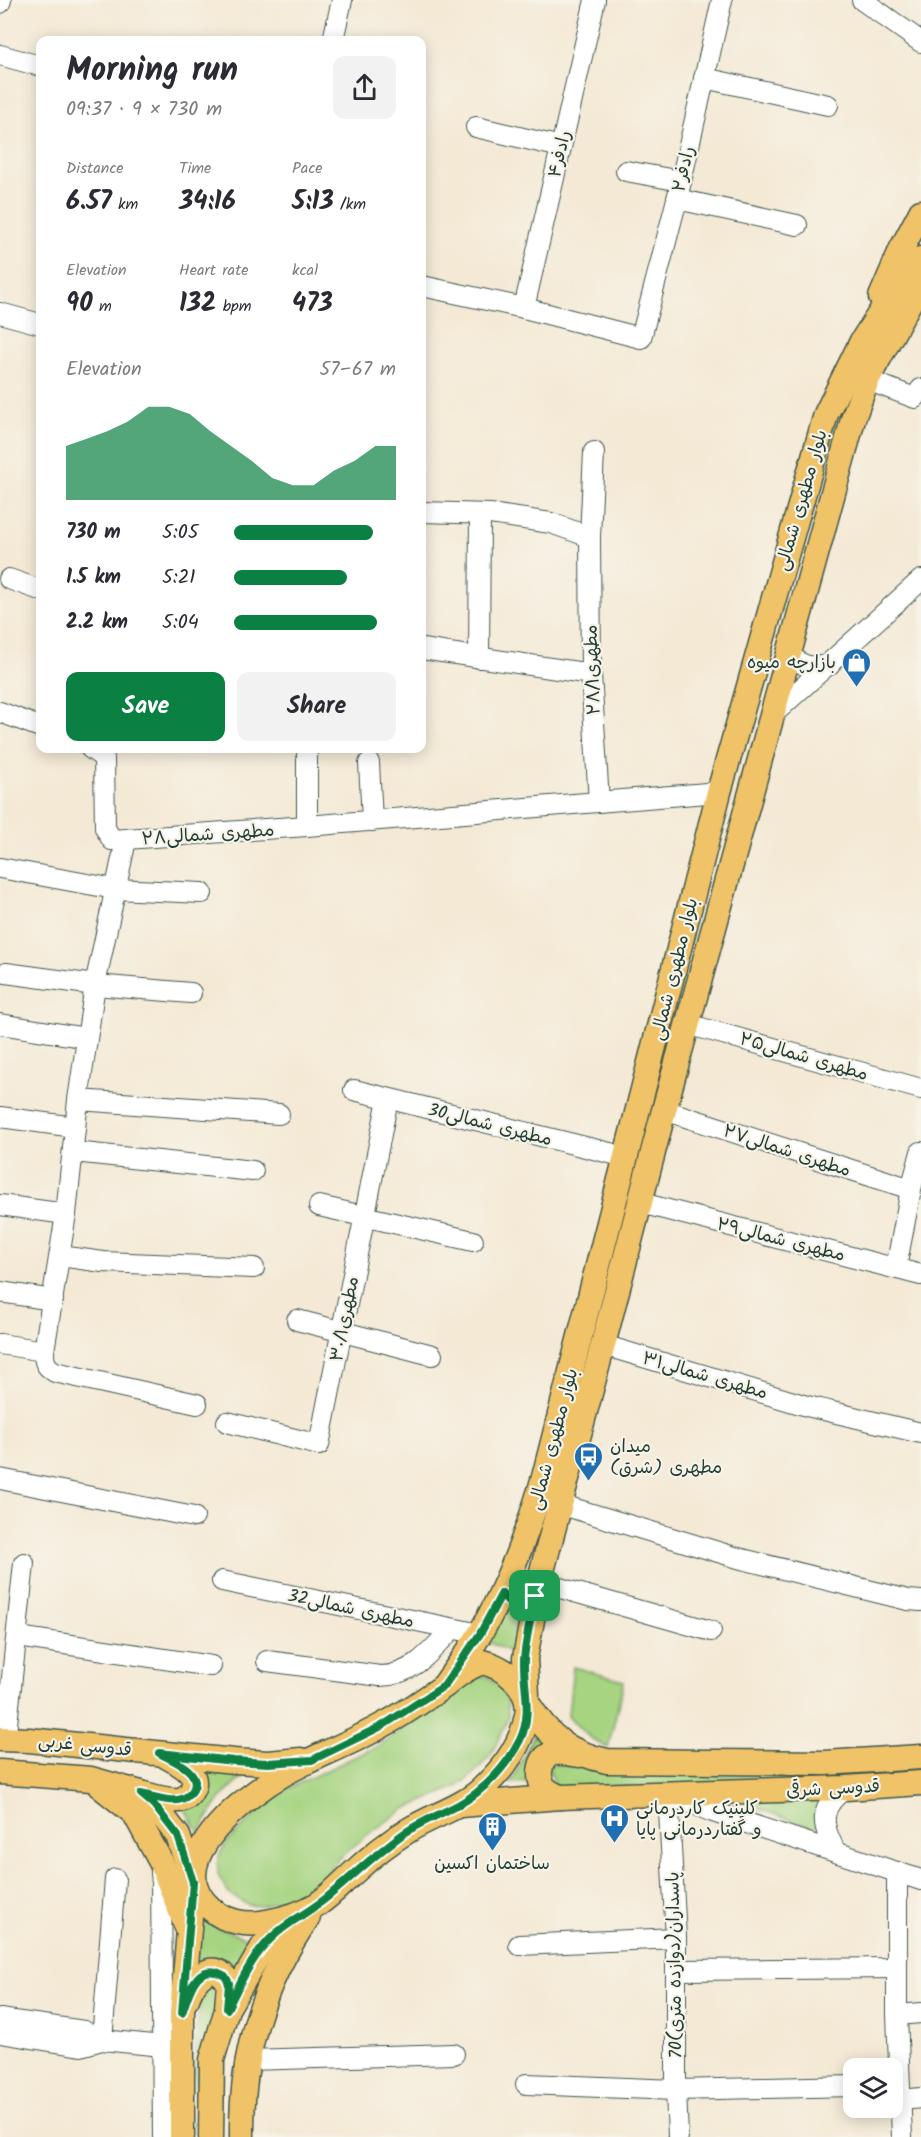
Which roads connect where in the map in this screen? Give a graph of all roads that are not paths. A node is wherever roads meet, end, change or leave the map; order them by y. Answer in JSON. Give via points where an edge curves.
{"nodes":[{"id":1,"x":342,"y":0,"type":"edge"},
{"id":2,"x":595,"y":0,"type":"edge"},
{"id":3,"x":722,"y":0,"type":"edge"},
{"id":4,"x":862,"y":0,"type":"edge"},
{"id":5,"x":334,"y":36,"type":"edge"},
{"id":6,"x":921,"y":42,"type":"edge"},
{"id":7,"x":0,"y":55,"type":"edge"},
{"id":8,"x":36,"y":65,"type":"edge"},
{"id":9,"x":704,"y":78,"type":"junction"},
{"id":10,"x":828,"y":105,"type":"dead end"},
{"id":11,"x":476,"y":127,"type":"dead end"},
{"id":12,"x":561,"y":147,"type":"junction"},
{"id":13,"x":626,"y":171,"type":"dead end"},
{"id":14,"x":679,"y":190,"type":"junction"},
{"id":15,"x":921,"y":212,"type":"edge"},
{"id":16,"x":797,"y":225,"type":"dead end"},
{"id":17,"x":921,"y":238,"type":"edge"},
{"id":18,"x":921,"y":259,"type":"edge"},
{"id":19,"x":426,"y":287,"type":"edge"},
{"id":20,"x":918,"y":291,"type":"edge"},
{"id":21,"x":524,"y":308,"type":"junction"},
{"id":22,"x":0,"y":312,"type":"edge"},
{"id":23,"x":36,"y":323,"type":"edge"},
{"id":24,"x":862,"y":341,"type":"junction"},
{"id":25,"x":867,"y":380,"type":"junction"},
{"id":26,"x":921,"y":389,"type":"edge"},
{"id":27,"x":594,"y":452,"type":"dead end"},
{"id":28,"x":426,"y":512,"type":"edge"},
{"id":29,"x":480,"y":514,"type":"junction"},
{"id":30,"x":590,"y":537,"type":"junction"},
{"id":31,"x":9,"y":579,"type":"dead end"},
{"id":32,"x":921,"y":580,"type":"edge"},
{"id":33,"x":36,"y":589,"type":"edge"},
{"id":34,"x":426,"y":650,"type":"edge"},
{"id":35,"x":788,"y":653,"type":"junction"},
{"id":36,"x":479,"y":657,"type":"junction"},
{"id":37,"x":830,"y":665,"type":"junction"},
{"id":38,"x":591,"y":674,"type":"junction"},
{"id":39,"x":0,"y":712,"type":"edge"},
{"id":40,"x":771,"y":716,"type":"junction"},
{"id":41,"x":36,"y":726,"type":"edge"},
{"id":42,"x":97,"y":753,"type":"edge"},
{"id":43,"x":307,"y":753,"type":"edge"},
{"id":44,"x":369,"y":763,"type":"dead end"},
{"id":45,"x":719,"y":792,"type":"junction"},
{"id":46,"x":599,"y":802,"type":"junction"},
{"id":47,"x":372,"y":820,"type":"junction"},
{"id":48,"x":307,"y":826,"type":"junction"},
{"id":49,"x":126,"y":840,"type":"junction"},
{"id":50,"x":0,"y":868,"type":"edge"},
{"id":51,"x":116,"y":889,"type":"junction"},
{"id":52,"x":202,"y":893,"type":"dead end"},
{"id":53,"x":6,"y":973,"type":"dead end"},
{"id":54,"x":95,"y":985,"type":"junction"},
{"id":55,"x":191,"y":993,"type":"dead end"},
{"id":56,"x":0,"y":1024,"type":"edge"},
{"id":57,"x":687,"y":1024,"type":"junction"},
{"id":58,"x":87,"y":1038,"type":"junction"},
{"id":59,"x":921,"y":1089,"type":"edge"},
{"id":60,"x":354,"y":1090,"type":"dead end"},
{"id":61,"x":388,"y":1099,"type":"junction"},
{"id":62,"x":78,"y":1100,"type":"junction"},
{"id":63,"x":664,"y":1110,"type":"junction"},
{"id":64,"x":279,"y":1114,"type":"dead end"},
{"id":65,"x":0,"y":1117,"type":"edge"},
{"id":66,"x":75,"y":1127,"type":"junction"},
{"id":67,"x":74,"y":1152,"type":"junction"},
{"id":68,"x":921,"y":1152,"type":"edge"},
{"id":69,"x":626,"y":1157,"type":"junction"},
{"id":70,"x":253,"y":1171,"type":"dead end"},
{"id":71,"x":911,"y":1189,"type":"junction"},
{"id":72,"x":641,"y":1203,"type":"junction"},
{"id":73,"x":0,"y":1205,"type":"edge"},
{"id":74,"x":319,"y":1206,"type":"dead end"},
{"id":75,"x":66,"y":1214,"type":"junction"},
{"id":76,"x":365,"y":1216,"type":"junction"},
{"id":77,"x":473,"y":1241,"type":"dead end"},
{"id":78,"x":60,"y":1256,"type":"junction"},
{"id":79,"x":254,"y":1268,"type":"dead end"},
{"id":80,"x":896,"y":1268,"type":"junction"},
{"id":81,"x":921,"y":1275,"type":"edge"},
{"id":82,"x":0,"y":1292,"type":"edge"},
{"id":83,"x":53,"y":1300,"type":"junction"},
{"id":84,"x":297,"y":1320,"type":"dead end"},
{"id":85,"x":342,"y":1332,"type":"junction"},
{"id":86,"x":0,"y":1344,"type":"edge"},
{"id":87,"x":603,"y":1346,"type":"junction"},
{"id":88,"x":44,"y":1351,"type":"junction"},
{"id":89,"x":432,"y":1354,"type":"dead end"},
{"id":90,"x":197,"y":1404,"type":"dead end"},
{"id":91,"x":227,"y":1422,"type":"dead end"},
{"id":92,"x":921,"y":1433,"type":"edge"},
{"id":93,"x":0,"y":1479,"type":"edge"},
{"id":94,"x":559,"y":1504,"type":"junction"},
{"id":95,"x":194,"y":1517,"type":"dead end"},
{"id":96,"x":24,"y":1563,"type":"dead end"},
{"id":97,"x":222,"y":1581,"type":"dead end"},
{"id":98,"x":537,"y":1589,"type":"junction"},
{"id":99,"x":502,"y":1593,"type":"junction"},
{"id":100,"x":921,"y":1601,"type":"edge"},
{"id":101,"x":451,"y":1630,"type":"junction"},
{"id":102,"x":711,"y":1631,"type":"dead end"},
{"id":103,"x":480,"y":1634,"type":"junction"},
{"id":104,"x":18,"y":1637,"type":"junction"},
{"id":105,"x":267,"y":1661,"type":"dead end"},
{"id":106,"x":211,"y":1666,"type":"dead end"},
{"id":107,"x":444,"y":1686,"type":"junction"},
{"id":108,"x":527,"y":1700,"type":"junction"},
{"id":109,"x":9,"y":1736,"type":"edge"},
{"id":110,"x":159,"y":1753,"type":"junction"},
{"id":111,"x":580,"y":1755,"type":"junction"},
{"id":112,"x":921,"y":1757,"type":"edge"},
{"id":113,"x":312,"y":1760,"type":"junction"},
{"id":114,"x":0,"y":1772,"type":"edge"},
{"id":115,"x":91,"y":1779,"type":"junction"},
{"id":116,"x":921,"y":1783,"type":"edge"},
{"id":117,"x":846,"y":1788,"type":"junction"},
{"id":118,"x":668,"y":1793,"type":"junction"},
{"id":119,"x":141,"y":1794,"type":"junction"},
{"id":120,"x":560,"y":1797,"type":"junction"},
{"id":121,"x":458,"y":1805,"type":"junction"},
{"id":122,"x":836,"y":1852,"type":"junction"},
{"id":123,"x":161,"y":1862,"type":"junction"},
{"id":124,"x":897,"y":1872,"type":"junction"},
{"id":125,"x":115,"y":1879,"type":"dead end"},
{"id":126,"x":921,"y":1880,"type":"edge"},
{"id":127,"x":193,"y":1882,"type":"junction"},
{"id":128,"x":318,"y":1904,"type":"junction"},
{"id":129,"x":189,"y":1932,"type":"junction"},
{"id":130,"x":676,"y":1938,"type":"junction"},
{"id":131,"x":519,"y":1945,"type":"dead end"},
{"id":132,"x":896,"y":1968,"type":"junction"},
{"id":133,"x":677,"y":1970,"type":"junction"},
{"id":134,"x":227,"y":2009,"type":"junction"},
{"id":135,"x":182,"y":2013,"type":"junction"},
{"id":136,"x":921,"y":2013,"type":"edge"},
{"id":137,"x":897,"y":2015,"type":"junction"},
{"id":138,"x":0,"y":2019,"type":"edge"},
{"id":139,"x":30,"y":2031,"type":"junction"},
{"id":140,"x":0,"y":2033,"type":"edge"},
{"id":141,"x":102,"y":2040,"type":"junction"},
{"id":142,"x":172,"y":2047,"type":"junction"},
{"id":143,"x":454,"y":2054,"type":"dead end"},
{"id":144,"x":898,"y":2058,"type":"edge"},
{"id":145,"x":248,"y":2060,"type":"junction"},
{"id":146,"x":526,"y":2084,"type":"dead end"},
{"id":147,"x":843,"y":2086,"type":"edge"},
{"id":148,"x":676,"y":2090,"type":"junction"},
{"id":149,"x":903,"y":2092,"type":"edge"},
{"id":150,"x":921,"y":2098,"type":"edge"},
{"id":151,"x":900,"y":2118,"type":"edge"},
{"id":152,"x":163,"y":2137,"type":"edge"},
{"id":153,"x":183,"y":2137,"type":"edge"},
{"id":154,"x":211,"y":2137,"type":"edge"},
{"id":155,"x":242,"y":2137,"type":"edge"},
{"id":156,"x":678,"y":2137,"type":"edge"},
{"id":157,"x":902,"y":2137,"type":"edge"}],
"edges":[{"from":1,"to":5,"type":"street"},
{"from":2,"to":12,"type":"street","name":"رادفر۴"},
{"from":3,"to":9,"type":"street","name":"رادفر۲"},
{"from":4,"to":6,"type":"street"},
{"from":7,"to":8,"type":"street"},
{"from":9,"to":10,"type":"street"},
{"from":9,"to":14,"type":"street","name":"رادفر۲"},
{"from":11,"to":12,"type":"street"},
{"from":12,"to":21,"type":"street","name":"رادفر۴"},
{"from":13,"to":14,"type":"street"},
{"from":14,"to":16,"type":"street"},
{"from":14,"to":21,"type":"street","name":"رادفر۲","via":[[641,338]]},
{"from":15,"to":24,"type":"main road"},
{"from":17,"to":24,"type":"main road"},
{"from":18,"to":24,"type":"main road","name":"بلوار مطهرى شمالى"},
{"from":19,"to":21,"type":"street"},
{"from":20,"to":25,"type":"main road","name":"بلوار مطهرى شمالى"},
{"from":22,"to":23,"type":"street"},
{"from":24,"to":45,"type":"main road","name":"بلوار مطهرى شمالى","via":[[826,414]]},
{"from":25,"to":26,"type":"street","via":[[915,398]]},
{"from":25,"to":35,"type":"main road","name":"بلوار مطهرى شمالى"},
{"from":27,"to":30,"type":"street","name":"مطهری۲۸/۱"},
{"from":28,"to":29,"type":"street"},
{"from":29,"to":30,"type":"street","via":[[551,523]]},
{"from":29,"to":36,"type":"street"},
{"from":30,"to":38,"type":"street","name":"مطهری۲۸/۱"},
{"from":31,"to":33,"type":"street"},
{"from":32,"to":37,"type":"street"},
{"from":34,"to":36,"type":"street"},
{"from":35,"to":37,"type":"street","via":[[800,664],[813,668]]},
{"from":35,"to":40,"type":"main road","name":"بلوار مطهرى شمالى"},
{"from":36,"to":38,"type":"street"},
{"from":37,"to":40,"type":"street"},
{"from":38,"to":46,"type":"street","name":"مطهری۲۸/۱"},
{"from":39,"to":41,"type":"street"},
{"from":40,"to":57,"type":"main road","name":"بلوار مطهرى شمالى"},
{"from":42,"to":49,"type":"street","via":[[104,758],[105,828],[112,840]]},
{"from":43,"to":48,"type":"street"},
{"from":44,"to":47,"type":"street"},
{"from":45,"to":46,"type":"street","name":"مطهرى شمالى۲۸"},
{"from":45,"to":69,"type":"main road","name":"بلوار مطهرى شمالى"},
{"from":46,"to":47,"type":"street","name":"مطهرى شمالى۲۸"},
{"from":47,"to":48,"type":"street","name":"مطهرى شمالى۲۸"},
{"from":48,"to":49,"type":"street","name":"مطهرى شمالى۲۸"},
{"from":49,"to":51,"type":"street","name":"مطهرى شمالى۲۸"},
{"from":50,"to":51,"type":"street"},
{"from":51,"to":52,"type":"street"},
{"from":51,"to":54,"type":"street","name":"مطهرى شمالى۲۸"},
{"from":53,"to":54,"type":"street"},
{"from":54,"to":55,"type":"street"},
{"from":54,"to":58,"type":"street","name":"مطهرى شمالى۲۸"},
{"from":56,"to":58,"type":"street"},
{"from":57,"to":59,"type":"street","name":"مطهرى شمالى۲۵"},
{"from":57,"to":63,"type":"main road","name":"بلوار مطهرى شمالى"},
{"from":58,"to":62,"type":"street","name":"مطهرى شمالى۲۸"},
{"from":60,"to":61,"type":"street","name":"مطهرى شمالى30"},
{"from":61,"to":69,"type":"street","name":"مطهرى شمالى30"},
{"from":61,"to":76,"type":"street","name":"مطهری۳۰/۱"},
{"from":62,"to":64,"type":"street"},
{"from":62,"to":66,"type":"street","name":"مطهرى شمالى۲۸"},
{"from":63,"to":71,"type":"street","name":"مطهرى شمالى۲۷"},
{"from":63,"to":72,"type":"main road","name":"بلوار مطهرى شمالى"},
{"from":65,"to":66,"type":"street"},
{"from":66,"to":67,"type":"street","name":"مطهرى شمالى۲۸"},
{"from":67,"to":70,"type":"street"},
{"from":67,"to":75,"type":"street","name":"مطهرى شمالى۲۸"},
{"from":68,"to":71,"type":"street"},
{"from":69,"to":99,"type":"main road","name":"بلوار مطهرى شمالى","via":[[544,1477],[531,1522]]},
{"from":71,"to":80,"type":"street"},
{"from":72,"to":80,"type":"street","name":"مطهرى شمالى۲۹"},
{"from":72,"to":87,"type":"main road","name":"بلوار مطهرى شمالى"},
{"from":73,"to":75,"type":"street"},
{"from":74,"to":76,"type":"street"},
{"from":75,"to":78,"type":"street","name":"مطهرى شمالى۲۸"},
{"from":76,"to":77,"type":"street"},
{"from":76,"to":85,"type":"street","name":"مطهری۳۰/۱"},
{"from":78,"to":79,"type":"street","via":[[104,1262]]},
{"from":78,"to":83,"type":"street","name":"مطهرى شمالى۲۸"},
{"from":80,"to":81,"type":"street","name":"مطهرى شمالى۲۹"},
{"from":82,"to":83,"type":"street"},
{"from":83,"to":88,"type":"street","name":"مطهرى شمالى۲۸"},
{"from":84,"to":85,"type":"street"},
{"from":85,"to":89,"type":"street"},
{"from":85,"to":91,"type":"street","name":"مطهری۳۰/۱","via":[[319,1445]]},
{"from":86,"to":88,"type":"street"},
{"from":87,"to":92,"type":"street","name":"مطهرى شمالى۳۱","via":[[807,1406]]},
{"from":87,"to":94,"type":"main road","name":"بلوار مطهرى شمالى"},
{"from":88,"to":90,"type":"street","via":[[45,1363],[55,1372]]},
{"from":93,"to":95,"type":"street"},
{"from":94,"to":98,"type":"main road","name":"بلوار مطهرى شمالى"},
{"from":94,"to":100,"type":"street","via":[[738,1558]]},
{"from":96,"to":104,"type":"street"},
{"from":97,"to":101,"type":"street","name":"32مطهرى شمالى"},
{"from":98,"to":99,"type":"main road","via":[[528,1604],[517,1607],[507,1602]]},
{"from":98,"to":102,"type":"street"},
{"from":98,"to":108,"type":"main road","name":"بلوار مطهرى شمالى","via":[[525,1658]]},
{"from":99,"to":103,"type":"main road","name":"بلوار مطهرى شمالى"},
{"from":101,"to":103,"type":"street","name":"32مطهرى شمالى"},
{"from":101,"to":105,"type":"street","via":[[427,1656],[395,1675]]},
{"from":103,"to":107,"type":"main road","name":"بلوار مطهرى شمالى"},
{"from":104,"to":106,"type":"street"},
{"from":104,"to":109,"type":"street"},
{"from":107,"to":108,"type":"main road","name":"قدوسی شرقی","via":[[466,1668],[482,1662],[509,1675]]},
{"from":107,"to":113,"type":"main road","via":[[382,1726]]},
{"from":108,"to":111,"type":"main road","name":"قدوسی شرقی","via":[[540,1722]]},
{"from":108,"to":121,"type":"main road","name":"بلوار مطهرى شمالى","via":[[521,1738],[510,1758],[482,1789]]},
{"from":109,"to":110,"type":"main road","name":"قدوسی غربی"},
{"from":110,"to":113,"type":"main road","name":"قدوسی غربی","via":[[268,1763]]},
{"from":110,"to":119,"type":"main road","via":[[192,1773],[194,1788],[188,1797],[176,1801]]},
{"from":111,"to":112,"type":"main road","name":"قدوسی شرقی","via":[[630,1763],[825,1762]]},
{"from":111,"to":120,"type":"main road","via":[[558,1753],[544,1759],[539,1772],[541,1781],[545,1789]]},
{"from":113,"to":127,"type":"main road","via":[[279,1777],[232,1812],[202,1848]]},
{"from":114,"to":115,"type":"main road","name":"قدوسی غربی"},
{"from":115,"to":119,"type":"main road","name":"قدوسی غربی"},
{"from":115,"to":123,"type":"main road","via":[[135,1814]]},
{"from":116,"to":117,"type":"main road","name":"قدوسی شرقی"},
{"from":117,"to":118,"type":"main road","name":"قدوسی شرقی"},
{"from":117,"to":122,"type":"street","via":[[834,1796],[826,1809],[824,1823]]},
{"from":118,"to":120,"type":"main road","name":"قدوسی شرقی"},
{"from":118,"to":122,"type":"street","via":[[710,1811]]},
{"from":118,"to":130,"type":"street","name":"70پاسداران(دوازده متری)"},
{"from":119,"to":127,"type":"main road","name":"قدوسی غربی","via":[[178,1836]]},
{"from":120,"to":121,"type":"main road","name":"قدوسی شرقی"},
{"from":121,"to":128,"type":"main road","via":[[408,1831]]},
{"from":122,"to":124,"type":"street"},
{"from":123,"to":129,"type":"main road"},
{"from":123,"to":142,"type":"street"},
{"from":124,"to":126,"type":"street"},
{"from":124,"to":132,"type":"street"},
{"from":125,"to":141,"type":"street"},
{"from":127,"to":128,"type":"main road","via":[[208,1907],[238,1923],[265,1922]]},
{"from":127,"to":129,"type":"main road"},
{"from":128,"to":134,"type":"main road","via":[[264,1945]]},
{"from":128,"to":145,"type":"main road","via":[[276,1969],[253,2031]]},
{"from":129,"to":135,"type":"main road"},
{"from":130,"to":131,"type":"street"},
{"from":130,"to":133,"type":"street","name":"70پاسداران(دوازده متری)"},
{"from":132,"to":133,"type":"street"},
{"from":132,"to":137,"type":"street"},
{"from":133,"to":148,"type":"street","name":"70پاسداران(دوازده متری)"},
{"from":134,"to":135,"type":"main road","via":[[229,1983],[225,1976],[211,1971],[204,1972],[192,1985]]},
{"from":134,"to":154,"type":"main road","via":[[212,2060]]},
{"from":135,"to":142,"type":"main road"},
{"from":136,"to":137,"type":"street"},
{"from":137,"to":144,"type":"street"},
{"from":138,"to":139,"type":"street"},
{"from":139,"to":140,"type":"street"},
{"from":139,"to":141,"type":"street","via":[[84,2031]]},
{"from":141,"to":142,"type":"street"},
{"from":142,"to":152,"type":"street"},
{"from":142,"to":153,"type":"main road"},
{"from":143,"to":145,"type":"street"},
{"from":145,"to":155,"type":"main road"},
{"from":146,"to":148,"type":"street"},
{"from":147,"to":148,"type":"street"},
{"from":148,"to":156,"type":"street","name":"70پاسداران(دوازده متری)"},
{"from":149,"to":150,"type":"street"},
{"from":151,"to":157,"type":"street"}]}
